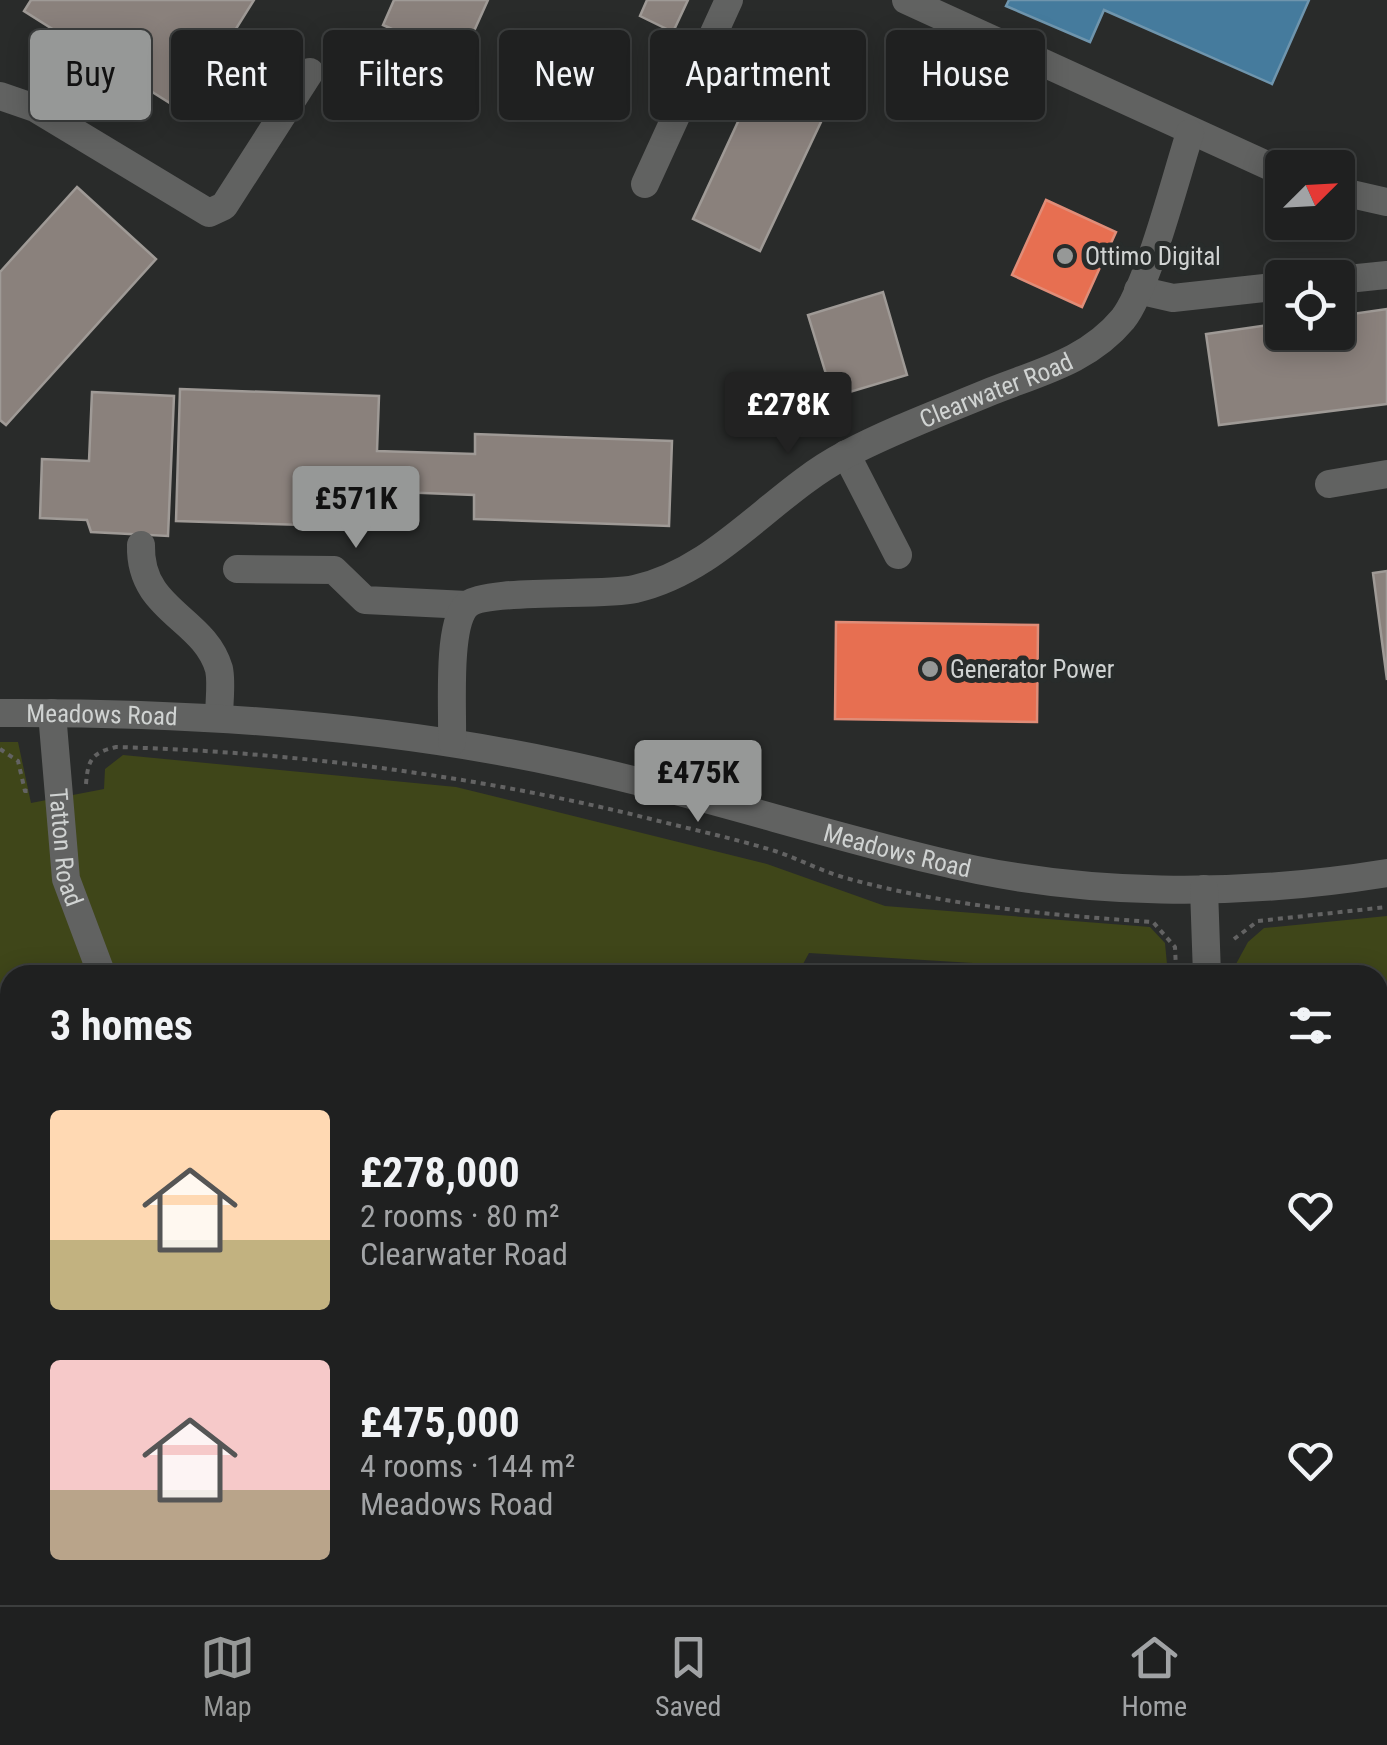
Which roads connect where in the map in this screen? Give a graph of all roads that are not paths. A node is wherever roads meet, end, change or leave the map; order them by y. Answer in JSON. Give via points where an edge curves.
{"nodes":[{"id":1,"x":729,"y":0,"type":"edge"},
{"id":2,"x":906,"y":0,"type":"edge"},
{"id":3,"x":935,"y":6,"type":"edge"},
{"id":4,"x":310,"y":72,"type":"dead end"},
{"id":5,"x":0,"y":96,"type":"edge"},
{"id":6,"x":1190,"y":133,"type":"junction"},
{"id":7,"x":1265,"y":165,"type":"edge"},
{"id":8,"x":646,"y":184,"type":"dead end"},
{"id":9,"x":1355,"y":195,"type":"edge"},
{"id":10,"x":1387,"y":202,"type":"edge"},
{"id":11,"x":1387,"y":275,"type":"edge"},
{"id":12,"x":1355,"y":278,"type":"edge"},
{"id":13,"x":1265,"y":288,"type":"edge"},
{"id":14,"x":1138,"y":290,"type":"junction"},
{"id":15,"x":846,"y":454,"type":"junction"},
{"id":16,"x":1387,"y":474,"type":"edge"},
{"id":17,"x":1329,"y":484,"type":"dead end"},
{"id":18,"x":141,"y":545,"type":"dead end"},
{"id":19,"x":898,"y":555,"type":"dead end"},
{"id":20,"x":237,"y":569,"type":"dead end"},
{"id":21,"x":467,"y":605,"type":"junction"},
{"id":22,"x":52,"y":713,"type":"junction"},
{"id":23,"x":0,"y":714,"type":"edge"},
{"id":24,"x":219,"y":718,"type":"junction"},
{"id":25,"x":452,"y":742,"type":"junction"},
{"id":26,"x":1387,"y":874,"type":"edge"},
{"id":27,"x":1204,"y":888,"type":"junction"},
{"id":28,"x":98,"y":965,"type":"edge"},
{"id":29,"x":1207,"y":965,"type":"edge"}],
"edges":[{"from":1,"to":8,"type":"street"},
{"from":2,"to":3,"type":"street"},
{"from":3,"to":6,"type":"street"},
{"from":4,"to":5,"type":"street","via":[[224,206],[209,213],[36,108]]},
{"from":6,"to":7,"type":"street"},
{"from":6,"to":14,"type":"street","name":"Clearwater Road"},
{"from":9,"to":10,"type":"street"},
{"from":11,"to":12,"type":"street"},
{"from":13,"to":14,"type":"street","via":[[1173,298]]},
{"from":14,"to":15,"type":"street","name":"Clearwater Road","via":[[1124,318],[1088,351],[1050,373]]},
{"from":15,"to":19,"type":"street"},
{"from":15,"to":21,"type":"street","name":"Clearwater Road","via":[[720,548],[667,577],[600,596],[487,594]]},
{"from":16,"to":17,"type":"street"},
{"from":18,"to":24,"type":"street","via":[[143,579],[218,669]]},
{"from":20,"to":21,"type":"street","name":"Clearwater Road","via":[[334,570],[365,600]]},
{"from":21,"to":25,"type":"street","via":[[457,623]]},
{"from":22,"to":23,"type":"street","name":"Meadows Road"},
{"from":22,"to":24,"type":"street","name":"Meadows Road"},
{"from":22,"to":28,"type":"street","name":"Tatton Road","via":[[66,879]]},
{"from":24,"to":25,"type":"street","name":"Meadows Road"},
{"from":25,"to":27,"type":"street","name":"Meadows Road","via":[[699,796],[940,862],[1076,884]]},
{"from":26,"to":27,"type":"street","name":"Meadows Road","via":[[1296,888]]},
{"from":27,"to":29,"type":"street"}]}
